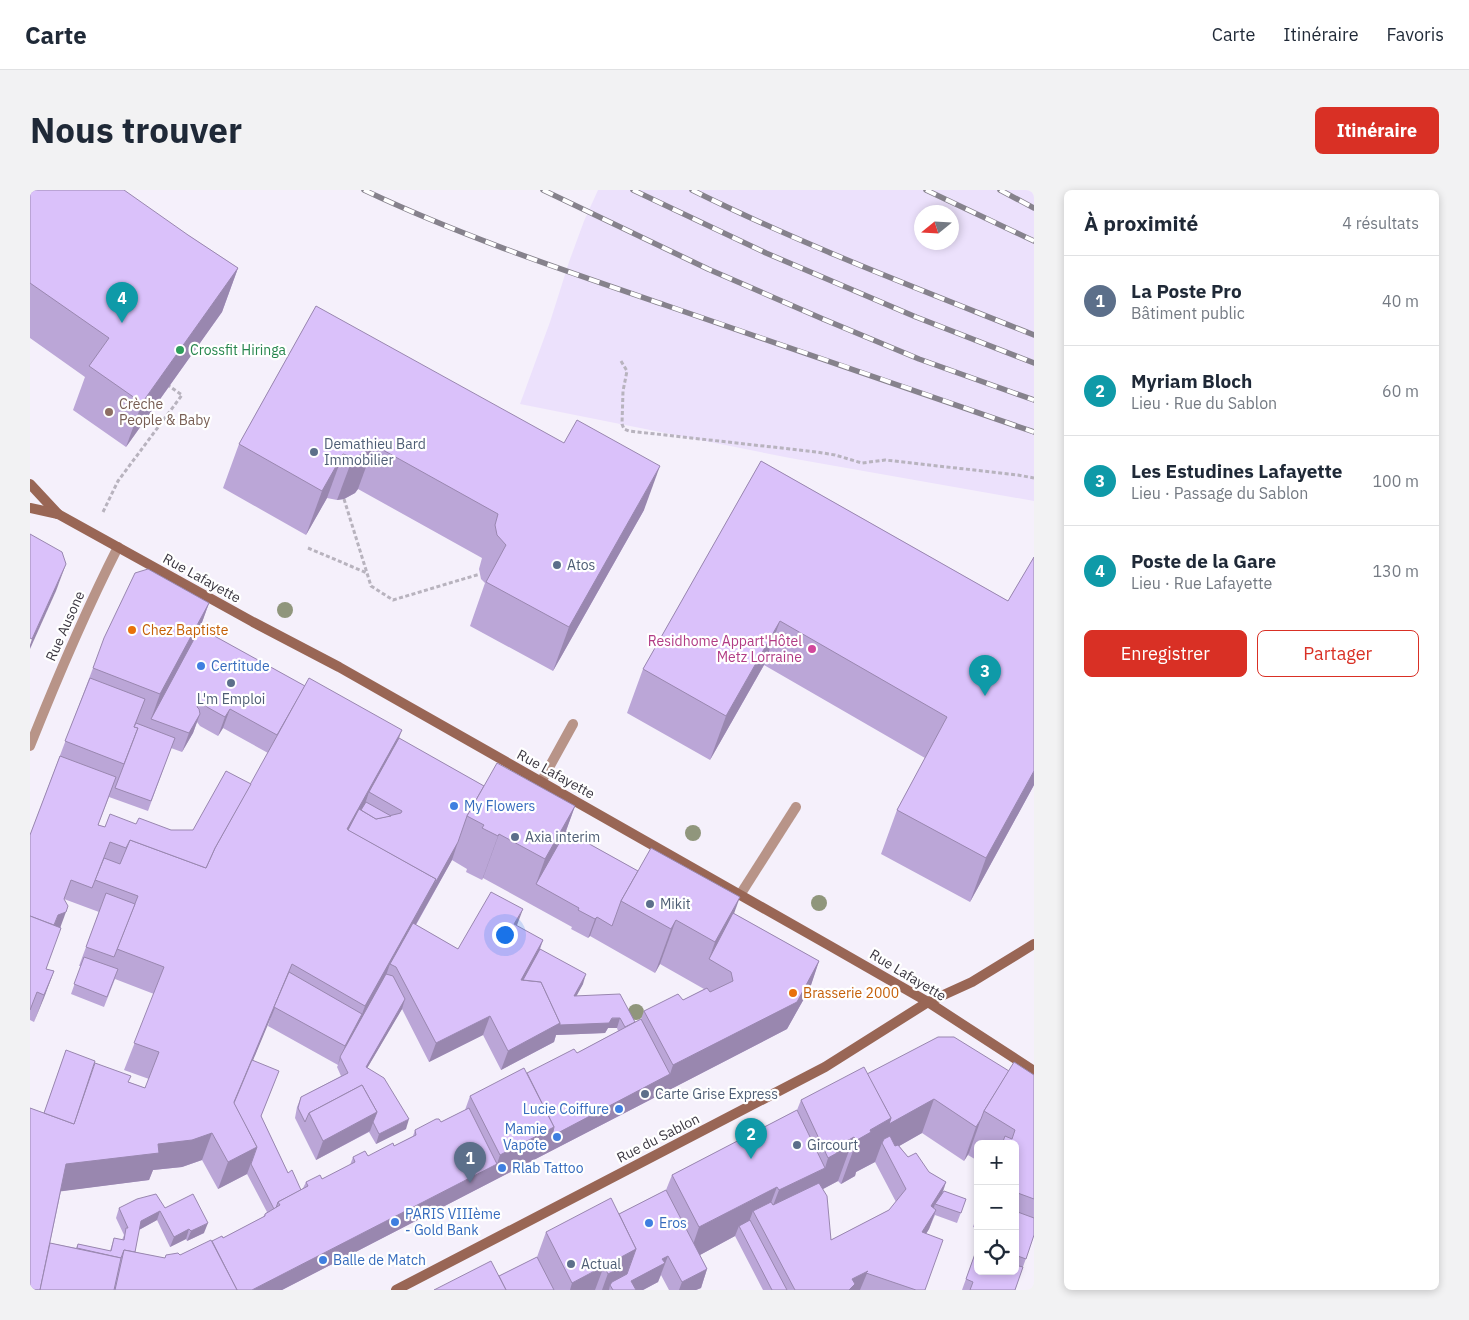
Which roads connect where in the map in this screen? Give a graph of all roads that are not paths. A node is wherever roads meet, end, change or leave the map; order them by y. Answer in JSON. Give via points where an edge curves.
{"nodes":[{"id":1,"x":30,"y":484,"type":"edge"},
{"id":2,"x":30,"y":508,"type":"edge"},
{"id":3,"x":58,"y":514,"type":"junction"},
{"id":4,"x":118,"y":546,"type":"junction"},
{"id":5,"x":573,"y":724,"type":"dead end"},
{"id":6,"x":30,"y":746,"type":"edge"},
{"id":7,"x":541,"y":782,"type":"junction"},
{"id":8,"x":796,"y":807,"type":"dead end"},
{"id":9,"x":740,"y":895,"type":"junction"},
{"id":10,"x":1034,"y":944,"type":"edge"},
{"id":11,"x":928,"y":1002,"type":"junction"},
{"id":12,"x":1034,"y":1071,"type":"edge"},
{"id":13,"x":396,"y":1290,"type":"edge"}],
"edges":[{"from":1,"to":3,"type":"main road","name":"Rue Lafayette"},
{"from":2,"to":3,"type":"main road","name":"Rue Lafayette"},
{"from":3,"to":4,"type":"main road","name":"Rue Lafayette"},
{"from":4,"to":6,"type":"street","name":"Rue Ausone","via":[[88,607]]},
{"from":4,"to":7,"type":"main road","name":"Rue Lafayette"},
{"from":5,"to":7,"type":"street"},
{"from":7,"to":9,"type":"main road","name":"Rue Lafayette"},
{"from":8,"to":9,"type":"street"},
{"from":9,"to":11,"type":"main road","name":"Rue Lafayette"},
{"from":10,"to":11,"type":"main road","name":"Rue du Sablon","via":[[972,982]]},
{"from":11,"to":12,"type":"main road","name":"Rue Lafayette"},
{"from":11,"to":13,"type":"main road","name":"Rue du Sablon","via":[[825,1067]]}]}
